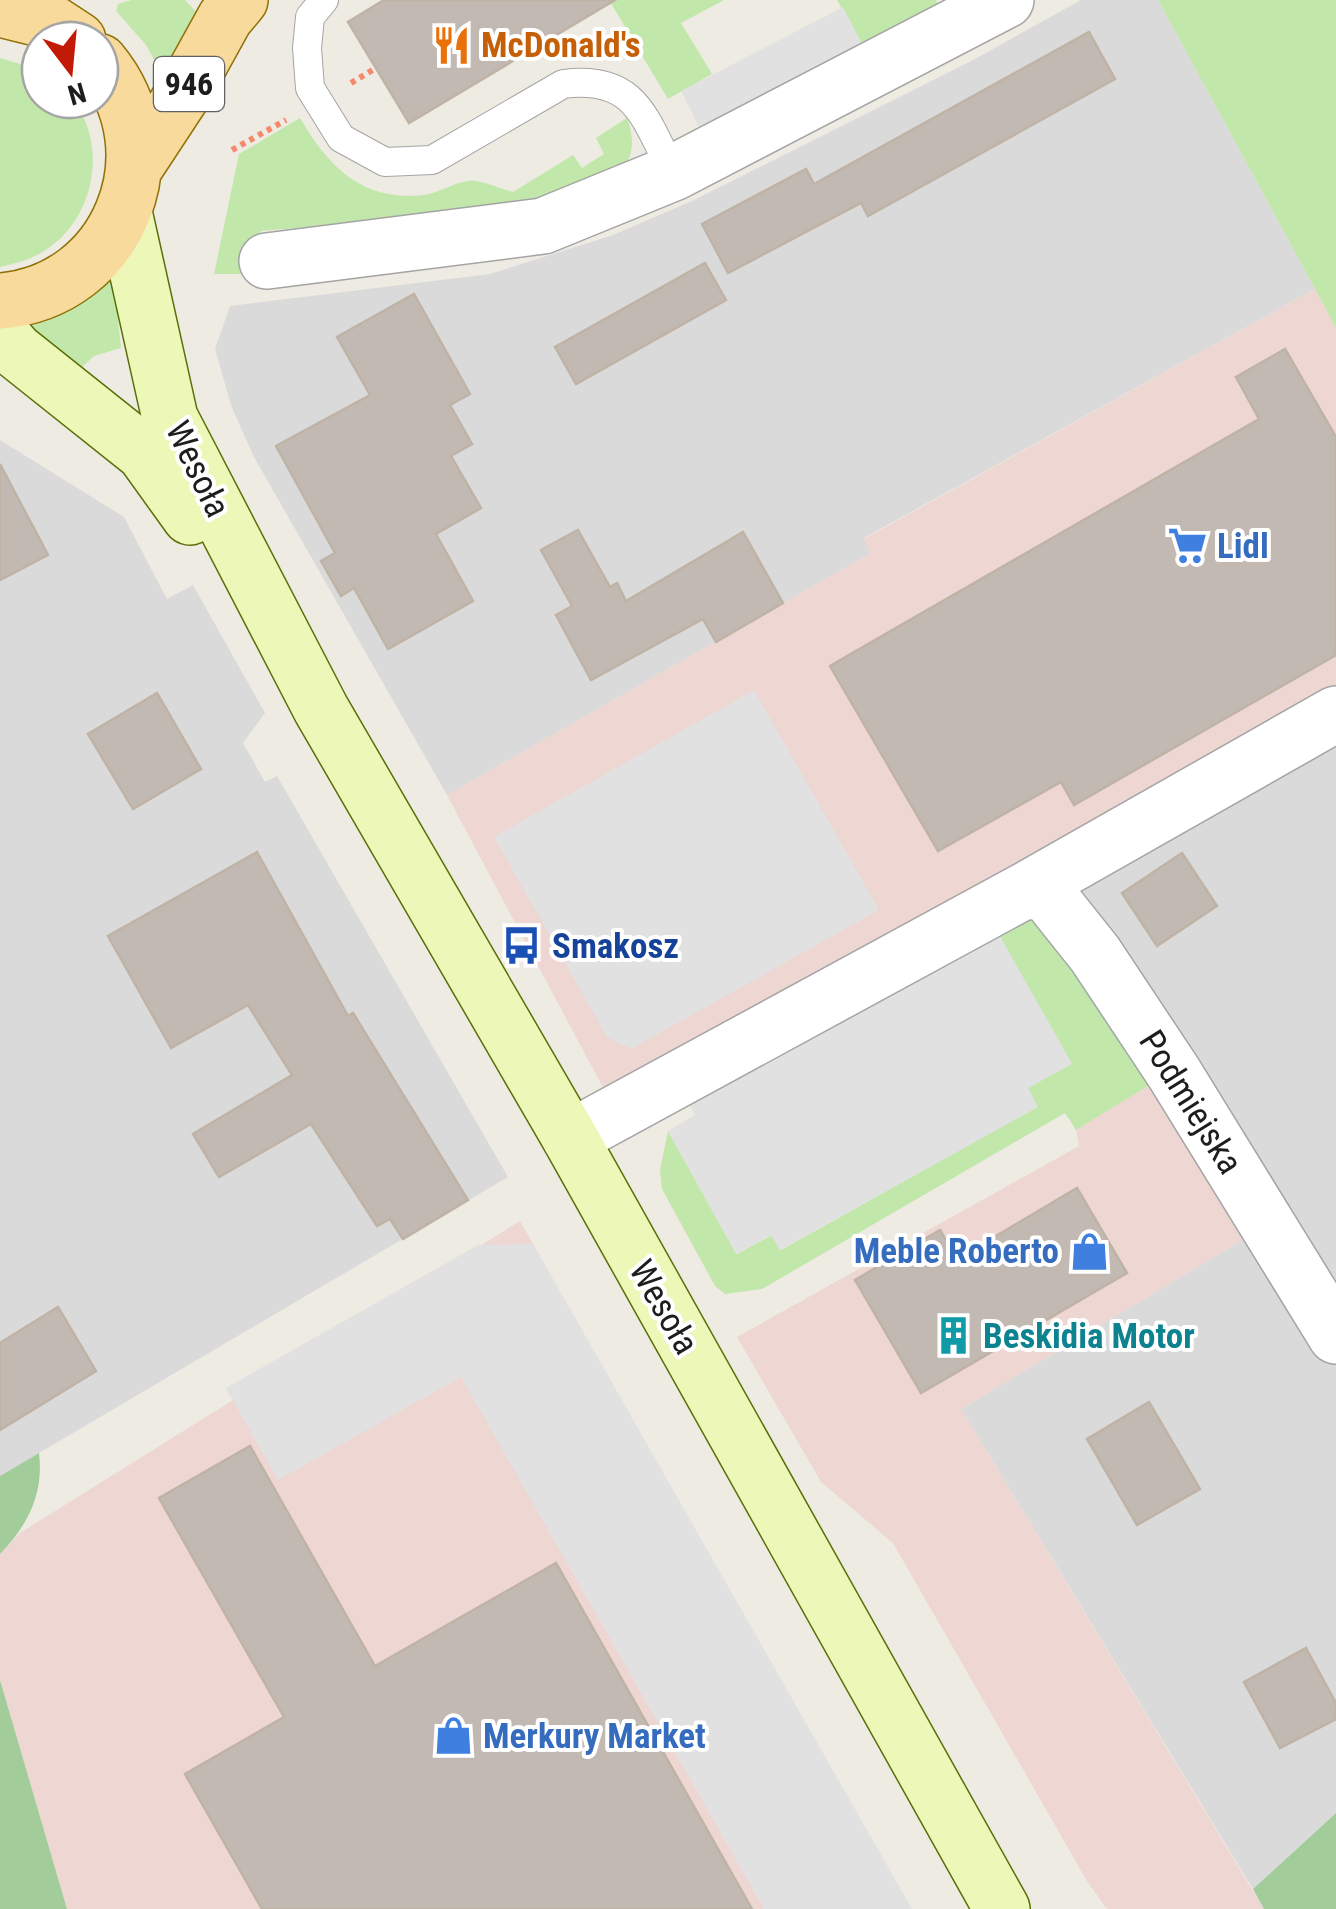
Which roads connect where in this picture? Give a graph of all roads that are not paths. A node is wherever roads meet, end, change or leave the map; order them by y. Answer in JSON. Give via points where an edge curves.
{"nodes":[{"id":1,"x":240,"y":0,"type":"edge"},
{"id":2,"x":324,"y":0,"type":"edge"},
{"id":3,"x":1006,"y":0,"type":"edge"},
{"id":4,"x":120,"y":92,"type":"edge"},
{"id":5,"x":673,"y":173,"type":"junction"},
{"id":6,"x":130,"y":190,"type":"junction"},
{"id":7,"x":267,"y":261,"type":"dead end"},
{"id":8,"x":0,"y":300,"type":"edge"},
{"id":9,"x":0,"y":332,"type":"edge"},
{"id":10,"x":321,"y":709,"type":"junction"},
{"id":11,"x":1336,"y":714,"type":"edge"},
{"id":12,"x":1026,"y":890,"type":"junction"},
{"id":13,"x":570,"y":1138,"type":"junction"},
{"id":14,"x":1336,"y":1336,"type":"edge"},
{"id":15,"x":1002,"y":1909,"type":"edge"}],
"edges":[{"from":1,"to":6,"type":"main road","number":"946"},
{"from":2,"to":5,"type":"lane","via":[[310,17],[310,88],[342,138],[386,162],[432,160],[562,84],[581,81],[621,90],[637,103]]},
{"from":3,"to":5,"type":"street"},
{"from":4,"to":6,"type":"main road","via":[[132,122]]},
{"from":5,"to":7,"type":"street","via":[[542,226]]},
{"from":6,"to":8,"type":"main road","via":[[100,252],[64,282]]},
{"from":6,"to":10,"type":"main road","name":"Wesoła","via":[[170,418]]},
{"from":9,"to":10,"type":"main road","name":"Wesoła","via":[[16,352],[144,453]]},
{"from":10,"to":13,"type":"main road","name":"Wesoła"},
{"from":11,"to":12,"type":"street"},
{"from":12,"to":13,"type":"street"},
{"from":12,"to":14,"type":"street","name":"Podmiejska","via":[[1048,895],[1095,954]]},
{"from":13,"to":15,"type":"main road","name":"Wesoła"}]}
